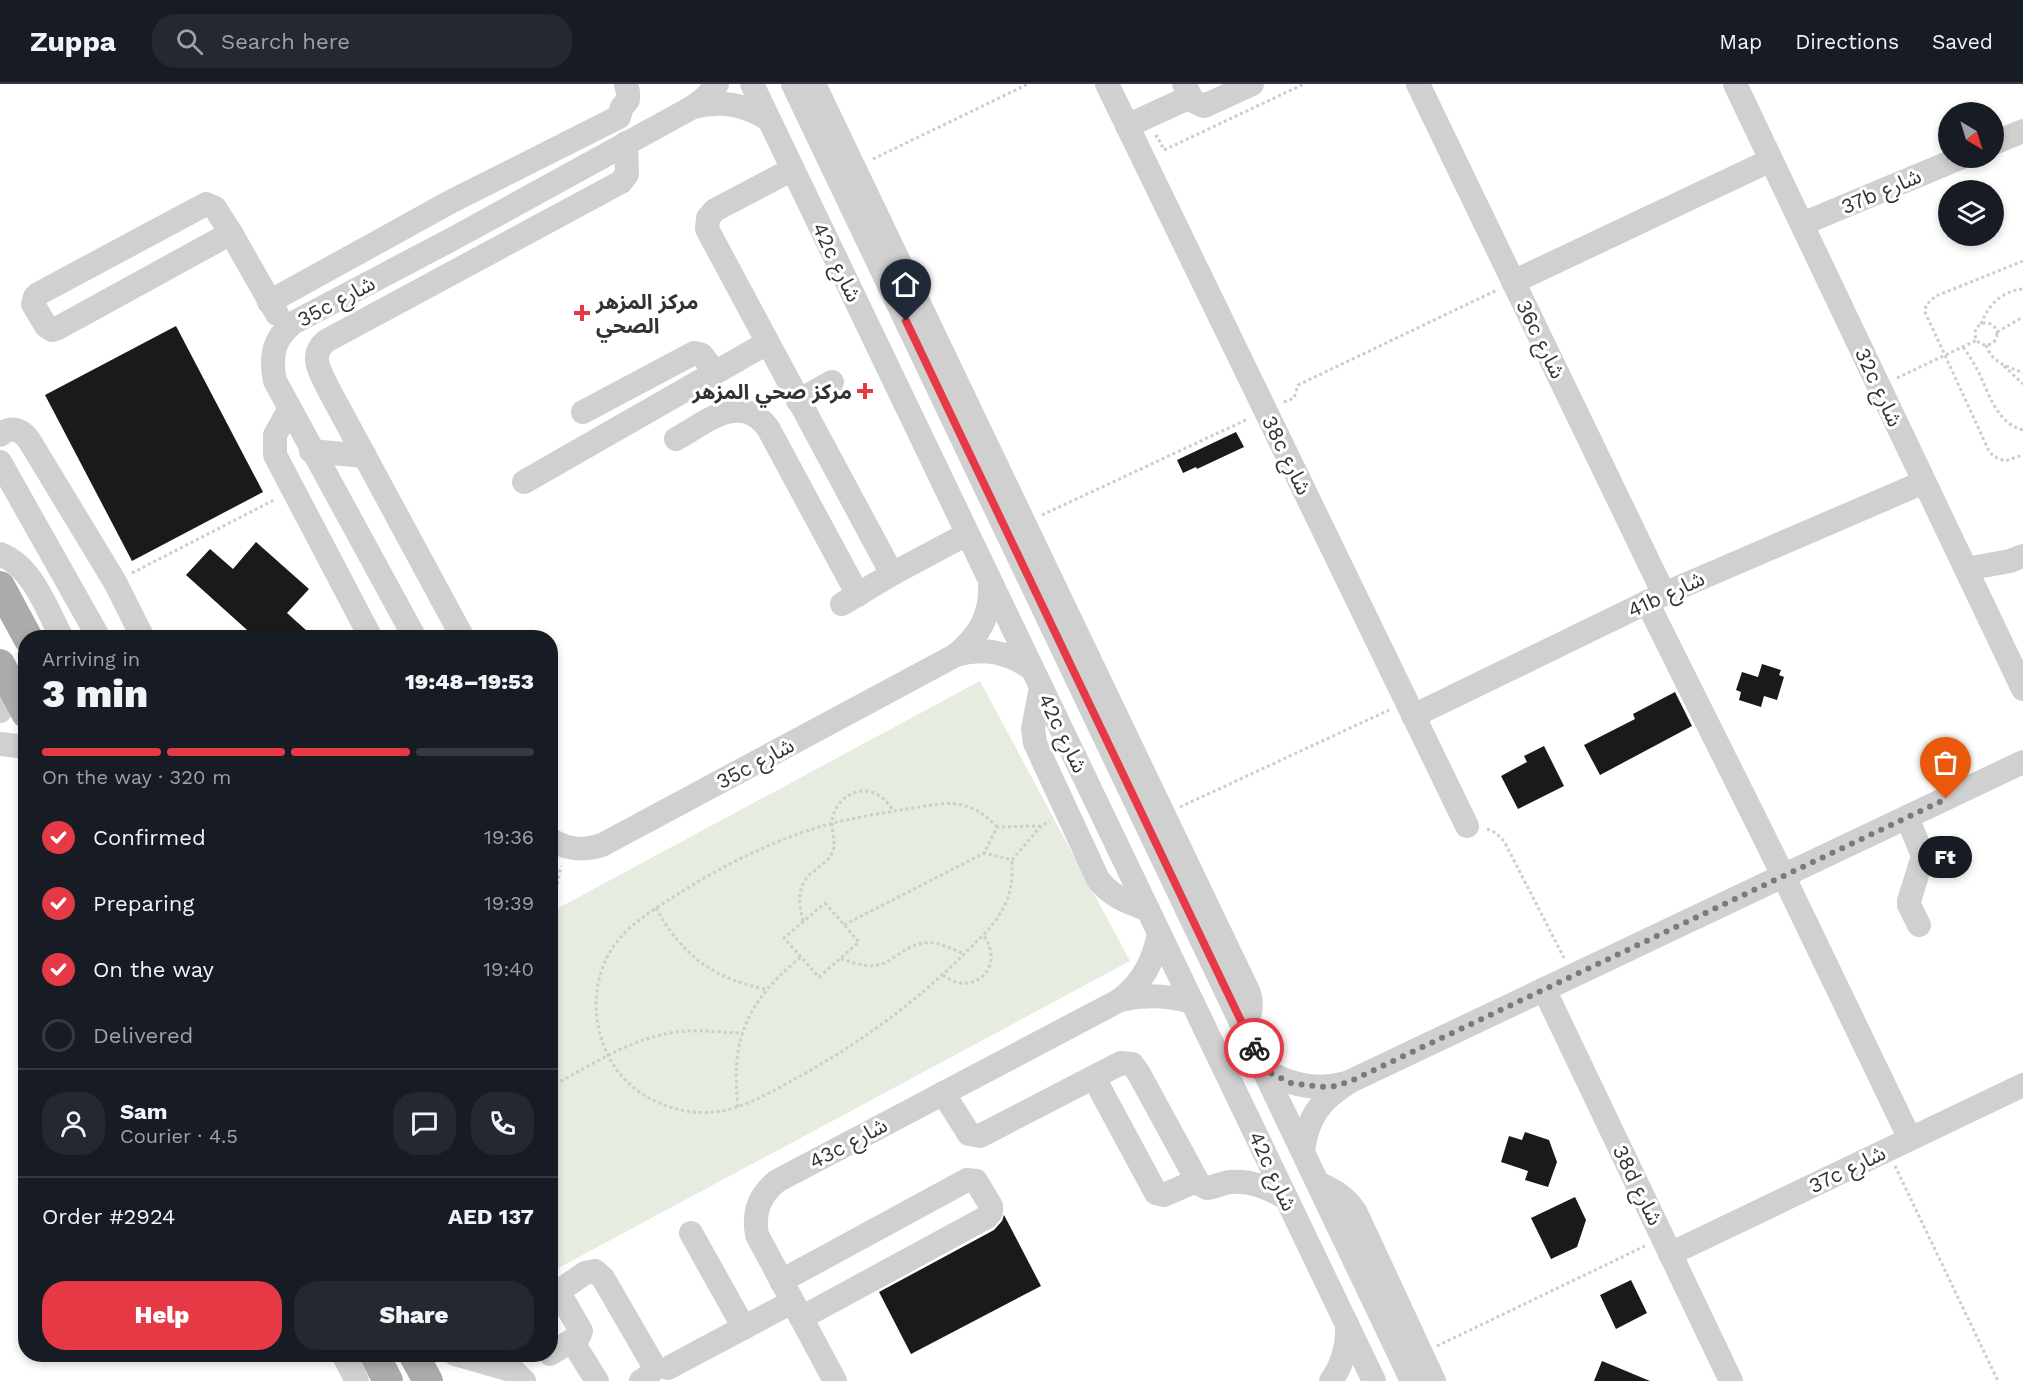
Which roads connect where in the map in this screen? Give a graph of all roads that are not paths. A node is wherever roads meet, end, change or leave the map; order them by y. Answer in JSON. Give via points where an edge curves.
{"nodes":[{"id":1,"x":626,"y":84,"type":"edge"},
{"id":2,"x":717,"y":84,"type":"edge"},
{"id":3,"x":752,"y":84,"type":"edge"},
{"id":4,"x":793,"y":84,"type":"edge"},
{"id":5,"x":814,"y":84,"type":"edge"},
{"id":6,"x":1107,"y":84,"type":"edge"},
{"id":7,"x":1252,"y":84,"type":"edge"},
{"id":8,"x":1418,"y":84,"type":"edge"},
{"id":9,"x":1735,"y":84,"type":"edge"},
{"id":10,"x":1187,"y":90,"type":"edge"},
{"id":11,"x":693,"y":107,"type":"junction"},
{"id":12,"x":768,"y":119,"type":"junction"},
{"id":13,"x":1127,"y":126,"type":"junction"},
{"id":14,"x":2023,"y":131,"type":"edge"},
{"id":15,"x":2004,"y":139,"type":"edge"},
{"id":16,"x":626,"y":143,"type":"junction"},
{"id":17,"x":1771,"y":160,"type":"junction"},
{"id":18,"x":1938,"y":167,"type":"edge"},
{"id":19,"x":792,"y":169,"type":"junction"},
{"id":20,"x":452,"y":201,"type":"junction"},
{"id":21,"x":1802,"y":224,"type":"junction"},
{"id":22,"x":231,"y":233,"type":"junction"},
{"id":23,"x":458,"y":236,"type":"junction"},
{"id":24,"x":1513,"y":282,"type":"junction"},
{"id":25,"x":269,"y":302,"type":"junction"},
{"id":26,"x":333,"y":302,"type":"junction"},
{"id":27,"x":363,"y":322,"type":"junction"},
{"id":28,"x":286,"y":329,"type":"junction"},
{"id":29,"x":767,"y":343,"type":"junction"},
{"id":30,"x":715,"y":373,"type":"junction"},
{"id":31,"x":832,"y":382,"type":"dead end"},
{"id":32,"x":798,"y":401,"type":"junction"},
{"id":33,"x":290,"y":410,"type":"junction"},
{"id":34,"x":583,"y":412,"type":"dead end"},
{"id":35,"x":0,"y":435,"type":"edge"},
{"id":36,"x":676,"y":439,"type":"dead end"},
{"id":37,"x":311,"y":451,"type":"junction"},
{"id":38,"x":365,"y":456,"type":"junction"},
{"id":39,"x":0,"y":462,"type":"edge"},
{"id":40,"x":524,"y":482,"type":"dead end"},
{"id":41,"x":1924,"y":482,"type":"junction"},
{"id":42,"x":967,"y":534,"type":"junction"},
{"id":43,"x":0,"y":554,"type":"edge"},
{"id":44,"x":2023,"y":556,"type":"edge"},
{"id":45,"x":1966,"y":569,"type":"junction"},
{"id":46,"x":891,"y":574,"type":"junction"},
{"id":47,"x":990,"y":581,"type":"junction"},
{"id":48,"x":0,"y":586,"type":"edge"},
{"id":49,"x":1655,"y":598,"type":"junction"},
{"id":50,"x":24,"y":630,"type":"edge"},
{"id":51,"x":62,"y":630,"type":"edge"},
{"id":52,"x":94,"y":630,"type":"edge"},
{"id":53,"x":139,"y":630,"type":"edge"},
{"id":54,"x":368,"y":630,"type":"edge"},
{"id":55,"x":411,"y":630,"type":"edge"},
{"id":56,"x":459,"y":630,"type":"edge"},
{"id":57,"x":956,"y":655,"type":"junction"},
{"id":58,"x":2018,"y":663,"type":"edge"},
{"id":59,"x":3,"y":670,"type":"edge"},
{"id":60,"x":1036,"y":677,"type":"junction"},
{"id":61,"x":2023,"y":689,"type":"edge"},
{"id":62,"x":18,"y":698,"type":"edge"},
{"id":63,"x":0,"y":711,"type":"edge"},
{"id":64,"x":1413,"y":716,"type":"junction"},
{"id":65,"x":0,"y":744,"type":"edge"},
{"id":66,"x":18,"y":746,"type":"edge"},
{"id":67,"x":2023,"y":762,"type":"edge"},
{"id":68,"x":1907,"y":817,"type":"junction"},
{"id":69,"x":1467,"y":826,"type":"road end"},
{"id":70,"x":558,"y":843,"type":"edge"},
{"id":71,"x":1783,"y":875,"type":"junction"},
{"id":72,"x":1148,"y":910,"type":"junction"},
{"id":73,"x":1919,"y":925,"type":"dead end"},
{"id":74,"x":1159,"y":934,"type":"junction"},
{"id":75,"x":1544,"y":989,"type":"junction"},
{"id":76,"x":1120,"y":1000,"type":"junction"},
{"id":77,"x":1192,"y":1002,"type":"junction"},
{"id":78,"x":1244,"y":1027,"type":"junction"},
{"id":79,"x":1264,"y":1070,"type":"junction"},
{"id":80,"x":1094,"y":1078,"type":"junction"},
{"id":81,"x":1351,"y":1081,"type":"junction"},
{"id":82,"x":2023,"y":1085,"type":"edge"},
{"id":83,"x":942,"y":1093,"type":"junction"},
{"id":84,"x":1910,"y":1139,"type":"junction"},
{"id":85,"x":1258,"y":1140,"type":"junction"},
{"id":86,"x":1303,"y":1150,"type":"junction"},
{"id":87,"x":1196,"y":1181,"type":"junction"},
{"id":88,"x":1229,"y":1182,"type":"junction"},
{"id":89,"x":1319,"y":1184,"type":"junction"},
{"id":90,"x":1286,"y":1198,"type":"junction"},
{"id":91,"x":691,"y":1233,"type":"dead end"},
{"id":92,"x":1666,"y":1245,"type":"junction"},
{"id":93,"x":781,"y":1281,"type":"junction"},
{"id":94,"x":797,"y":1310,"type":"junction"},
{"id":95,"x":1347,"y":1324,"type":"junction"},
{"id":96,"x":744,"y":1328,"type":"junction"},
{"id":97,"x":572,"y":1341,"type":"junction"},
{"id":98,"x":558,"y":1349,"type":"edge"},
{"id":99,"x":347,"y":1362,"type":"edge"},
{"id":100,"x":378,"y":1362,"type":"edge"},
{"id":101,"x":417,"y":1362,"type":"edge"},
{"id":102,"x":478,"y":1362,"type":"edge"},
{"id":103,"x":540,"y":1362,"type":"edge"},
{"id":104,"x":668,"y":1368,"type":"dead end"},
{"id":105,"x":521,"y":1377,"type":"edge"},
{"id":106,"x":357,"y":1381,"type":"edge"},
{"id":107,"x":388,"y":1381,"type":"edge"},
{"id":108,"x":428,"y":1381,"type":"edge"},
{"id":109,"x":597,"y":1381,"type":"edge"},
{"id":110,"x":641,"y":1381,"type":"edge"},
{"id":111,"x":835,"y":1381,"type":"edge"},
{"id":112,"x":1331,"y":1381,"type":"edge"},
{"id":113,"x":1374,"y":1381,"type":"edge"},
{"id":114,"x":1412,"y":1381,"type":"edge"},
{"id":115,"x":1434,"y":1381,"type":"edge"},
{"id":116,"x":1731,"y":1381,"type":"edge"}],
"edges":[{"from":1,"to":20,"type":"street","via":[[628,100],[620,117]]},
{"from":2,"to":11,"type":"street","name":"35c شارع"},
{"from":3,"to":12,"type":"street","name":"42c شارع"},
{"from":4,"to":78,"type":"street","name":"42c شارع"},
{"from":5,"to":78,"type":"street","via":[[1249,993],[1250,1014]]},
{"from":6,"to":13,"type":"street","name":"38c شارع"},
{"from":7,"to":10,"type":"street","via":[[1209,105],[1198,104]]},
{"from":8,"to":24,"type":"street","name":"36c شارع"},
{"from":9,"to":17,"type":"street","name":"32c شارع"},
{"from":10,"to":13,"type":"street"},
{"from":11,"to":12,"type":"street","name":"35c شارع","via":[[740,105]]},
{"from":11,"to":16,"type":"street","name":"35c شارع"},
{"from":12,"to":19,"type":"street","name":"42c شارع"},
{"from":13,"to":64,"type":"street","name":"38c شارع"},
{"from":14,"to":15,"type":"street"},
{"from":16,"to":23,"type":"street","name":"35c شارع"},
{"from":16,"to":27,"type":"street","via":[[627,174],[621,182]]},
{"from":17,"to":21,"type":"street","name":"32c شارع"},
{"from":17,"to":24,"type":"street"},
{"from":18,"to":21,"type":"street","name":"37b شارع"},
{"from":19,"to":29,"type":"street","via":[[711,213],[707,223]]},
{"from":19,"to":42,"type":"street","name":"42c شارع"},
{"from":20,"to":23,"type":"street"},
{"from":20,"to":25,"type":"street"},
{"from":21,"to":41,"type":"street","name":"32c شارع"},
{"from":22,"to":22,"type":"street","via":[[216,208],[201,205],[38,294],[33,300],[35,308],[46,326],[58,328]]},
{"from":22,"to":25,"type":"street"},
{"from":23,"to":26,"type":"street","name":"35c شارع"},
{"from":24,"to":49,"type":"street","name":"36c شارع"},
{"from":25,"to":28,"type":"street"},
{"from":26,"to":27,"type":"street"},
{"from":26,"to":28,"type":"street","name":"35c شارع"},
{"from":27,"to":38,"type":"street","via":[[326,341],[316,360]]},
{"from":28,"to":33,"type":"street","name":"35c شارع","via":[[275,344],[272,363],[275,381]]},
{"from":29,"to":30,"type":"street"},
{"from":29,"to":32,"type":"street"},
{"from":30,"to":34,"type":"street","via":[[702,355],[693,353]]},
{"from":30,"to":40,"type":"street"},
{"from":31,"to":32,"type":"street"},
{"from":32,"to":46,"type":"street"},
{"from":33,"to":37,"type":"street","name":"35c شارع"},
{"from":33,"to":54,"type":"street","via":[[275,435],[275,454]]},
{"from":35,"to":53,"type":"street","via":[[14,429],[29,440],[115,582]]},
{"from":36,"to":46,"type":"street","via":[[726,411],[738,409],[761,418],[850,599]]},
{"from":37,"to":38,"type":"street"},
{"from":37,"to":55,"type":"street","name":"35c شارع"},
{"from":38,"to":56,"type":"street"},
{"from":39,"to":52,"type":"street"},
{"from":41,"to":45,"type":"street","name":"32c شارع"},
{"from":41,"to":49,"type":"street","name":"41b شارع"},
{"from":42,"to":46,"type":"street"},
{"from":42,"to":47,"type":"street","name":"42c شارع"},
{"from":43,"to":51,"type":"street","via":[[27,573]]},
{"from":44,"to":45,"type":"street"},
{"from":45,"to":58,"type":"street","name":"32c شارع"},
{"from":47,"to":57,"type":"street","name":"35c شارع","via":[[991,596],[984,623]]},
{"from":47,"to":60,"type":"street","name":"42c شارع"},
{"from":48,"to":50,"type":"main road"},
{"from":49,"to":64,"type":"street","name":"41b شارع"},
{"from":49,"to":71,"type":"street","name":"36c شارع"},
{"from":57,"to":60,"type":"street","name":"35c شارع","via":[[987,650],[1003,653],[1018,659]]},
{"from":57,"to":70,"type":"street","name":"35c شارع","via":[[602,844],[581,849]]},
{"from":58,"to":61,"type":"street","name":"32c شارع"},
{"from":59,"to":62,"type":"main road"},
{"from":59,"to":63,"type":"street"},
{"from":60,"to":72,"type":"street","name":"42c شارع"},
{"from":60,"to":72,"type":"street","via":[[1035,743],[1098,879],[1116,897]]},
{"from":64,"to":69,"type":"street","name":"38c شارع"},
{"from":65,"to":66,"type":"street"},
{"from":67,"to":68,"type":"street"},
{"from":68,"to":71,"type":"street"},
{"from":68,"to":73,"type":"street","via":[[1923,856],[1909,901]]},
{"from":71,"to":75,"type":"street"},
{"from":71,"to":84,"type":"street","name":"36c شارع"},
{"from":72,"to":74,"type":"street","name":"42c شارع"},
{"from":74,"to":76,"type":"street","name":"43c شارع","via":[[1147,971]]},
{"from":74,"to":77,"type":"street","name":"42c شارع"},
{"from":75,"to":81,"type":"street"},
{"from":75,"to":92,"type":"street","name":"38d شارع"},
{"from":76,"to":77,"type":"street","name":"43c شارع","via":[[1164,996]]},
{"from":76,"to":83,"type":"street","name":"43c شارع"},
{"from":77,"to":85,"type":"street","name":"42c شارع"},
{"from":78,"to":79,"type":"street","name":"42c شارع"},
{"from":79,"to":81,"type":"street","via":[[1306,1086],[1336,1086]]},
{"from":79,"to":86,"type":"street","name":"42c شارع"},
{"from":80,"to":83,"type":"street","via":[[980,1136],[966,1130]]},
{"from":80,"to":87,"type":"street","via":[[1156,1193],[1164,1195]]},
{"from":80,"to":87,"type":"street","via":[[1121,1063],[1136,1067]]},
{"from":81,"to":86,"type":"street","via":[[1317,1109]]},
{"from":82,"to":84,"type":"street","name":"37c شارع"},
{"from":83,"to":93,"type":"street","name":"43c شارع","via":[[769,1187],[758,1205],[755,1225]]},
{"from":84,"to":92,"type":"street","name":"37c شارع"},
{"from":85,"to":88,"type":"street","via":[[1244,1168]]},
{"from":85,"to":90,"type":"street","name":"42c شارع"},
{"from":86,"to":89,"type":"street","name":"42c شارع"},
{"from":87,"to":88,"type":"street","via":[[1207,1188]]},
{"from":88,"to":90,"type":"street","via":[[1265,1187]]},
{"from":89,"to":114,"type":"street","name":"42c شارع"},
{"from":89,"to":115,"type":"street","via":[[1351,1205]]},
{"from":90,"to":95,"type":"street","name":"42c شارع"},
{"from":91,"to":96,"type":"street"},
{"from":92,"to":116,"type":"street","name":"38d شارع"},
{"from":93,"to":94,"type":"street","name":"43c شارع"},
{"from":93,"to":94,"type":"street","via":[[968,1180],[976,1181],[991,1206],[987,1217]]},
{"from":94,"to":96,"type":"street"},
{"from":94,"to":111,"type":"street","name":"43c شارع"},
{"from":95,"to":112,"type":"street","via":[[1346,1350]]},
{"from":95,"to":113,"type":"street","name":"42c شارع"},
{"from":96,"to":104,"type":"street"},
{"from":97,"to":98,"type":"street"},
{"from":97,"to":109,"type":"street"},
{"from":97,"to":110,"type":"street","via":[[581,1331],[561,1292],[585,1273],[595,1271],[603,1278],[651,1361],[652,1371]]},
{"from":99,"to":106,"type":"street"},
{"from":100,"to":107,"type":"main road"},
{"from":101,"to":108,"type":"main road"},
{"from":102,"to":105,"type":"street"},
{"from":103,"to":105,"type":"street"}]}
